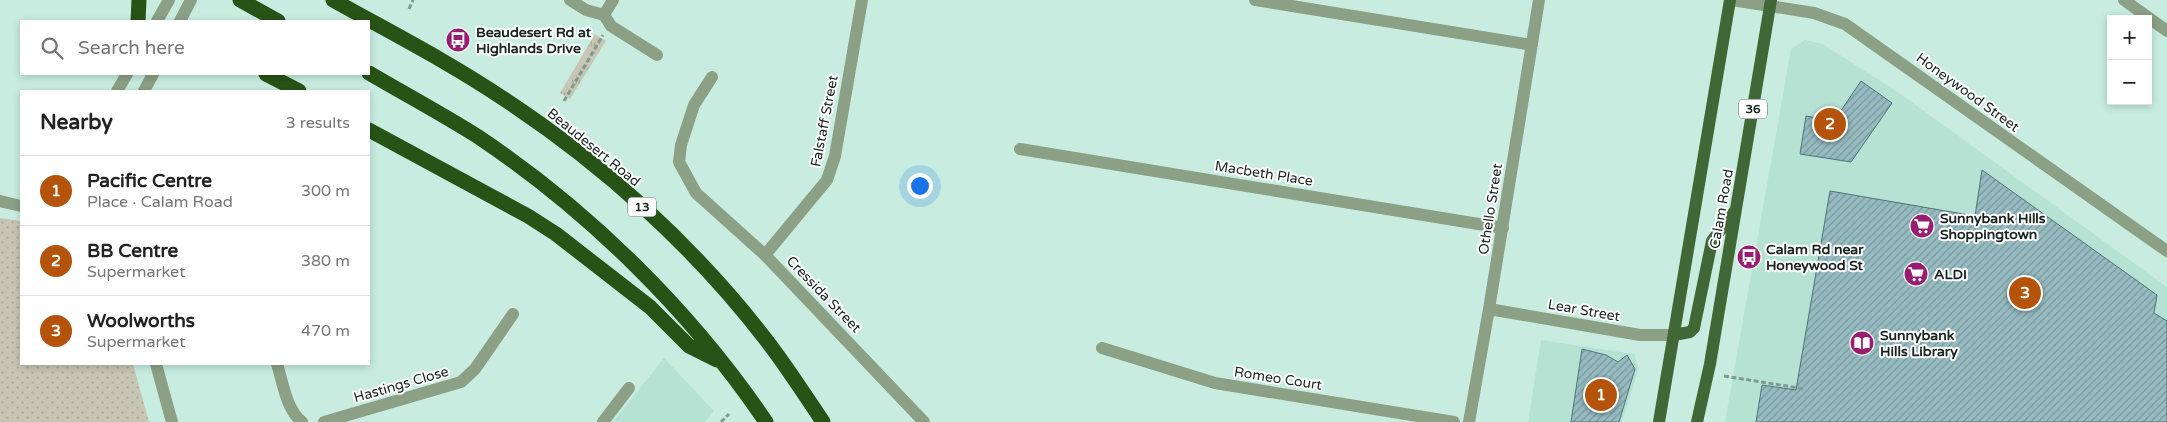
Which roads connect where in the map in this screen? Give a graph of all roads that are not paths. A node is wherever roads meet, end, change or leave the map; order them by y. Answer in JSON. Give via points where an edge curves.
{"nodes":[{"id":1,"x":139,"y":0,"type":"edge"},
{"id":2,"x":168,"y":0,"type":"edge"},
{"id":3,"x":191,"y":0,"type":"edge"},
{"id":4,"x":240,"y":0,"type":"edge"},
{"id":5,"x":333,"y":0,"type":"edge"},
{"id":6,"x":570,"y":0,"type":"edge"},
{"id":7,"x":613,"y":0,"type":"edge"},
{"id":8,"x":862,"y":0,"type":"edge"},
{"id":9,"x":1256,"y":0,"type":"edge"},
{"id":10,"x":1539,"y":0,"type":"edge"},
{"id":11,"x":1731,"y":0,"type":"edge"},
{"id":12,"x":2124,"y":0,"type":"edge"},
{"id":13,"x":1771,"y":3,"type":"edge"},
{"id":14,"x":604,"y":15,"type":"junction"},
{"id":15,"x":138,"y":20,"type":"edge"},
{"id":16,"x":158,"y":20,"type":"edge"},
{"id":17,"x":181,"y":20,"type":"edge"},
{"id":18,"x":276,"y":20,"type":"edge"},
{"id":19,"x":367,"y":20,"type":"edge"},
{"id":20,"x":370,"y":21,"type":"edge"},
{"id":21,"x":2167,"y":31,"type":"edge"},
{"id":22,"x":1532,"y":46,"type":"junction"},
{"id":23,"x":657,"y":55,"type":"dead end"},
{"id":24,"x":370,"y":74,"type":"edge"},
{"id":25,"x":126,"y":75,"type":"edge"},
{"id":26,"x":152,"y":75,"type":"edge"},
{"id":27,"x":268,"y":75,"type":"edge"},
{"id":28,"x":712,"y":77,"type":"dead end"},
{"id":29,"x":118,"y":90,"type":"edge"},
{"id":30,"x":145,"y":90,"type":"edge"},
{"id":31,"x":297,"y":90,"type":"edge"},
{"id":32,"x":370,"y":131,"type":"edge"},
{"id":33,"x":1020,"y":149,"type":"dead end"},
{"id":34,"x":1735,"y":211,"type":"junction"},
{"id":35,"x":1502,"y":228,"type":"junction"},
{"id":36,"x":2167,"y":251,"type":"edge"},
{"id":37,"x":765,"y":255,"type":"junction"},
{"id":38,"x":1489,"y":309,"type":"junction"},
{"id":39,"x":513,"y":314,"type":"dead end"},
{"id":40,"x":1674,"y":335,"type":"junction"},
{"id":41,"x":1102,"y":348,"type":"dead end"},
{"id":42,"x":723,"y":362,"type":"junction"},
{"id":43,"x":156,"y":365,"type":"edge"},
{"id":44,"x":277,"y":365,"type":"edge"},
{"id":45,"x":629,"y":388,"type":"dead end"},
{"id":46,"x":172,"y":422,"type":"edge"},
{"id":47,"x":302,"y":422,"type":"edge"},
{"id":48,"x":324,"y":422,"type":"edge"},
{"id":49,"x":603,"y":422,"type":"edge"},
{"id":50,"x":766,"y":422,"type":"edge"},
{"id":51,"x":823,"y":422,"type":"edge"},
{"id":52,"x":924,"y":422,"type":"edge"},
{"id":53,"x":1454,"y":422,"type":"edge"},
{"id":54,"x":1469,"y":422,"type":"edge"},
{"id":55,"x":1659,"y":422,"type":"edge"},
{"id":56,"x":1697,"y":422,"type":"edge"}],
"edges":[{"from":1,"to":15,"type":"highway"},
{"from":2,"to":16,"type":"street"},
{"from":3,"to":17,"type":"street"},
{"from":4,"to":18,"type":"highway"},
{"from":5,"to":19,"type":"highway","name":"Beaudesert Road","number":"13"},
{"from":6,"to":14,"type":"street","via":[[586,10]]},
{"from":7,"to":14,"type":"street"},
{"from":8,"to":37,"type":"street","name":"Falstaff Street","via":[[828,180]]},
{"from":9,"to":22,"type":"street"},
{"from":10,"to":22,"type":"street","name":"Othello Street"},
{"from":11,"to":13,"type":"street","name":"Honeywood Street"},
{"from":11,"to":40,"type":"main road","name":"Calam Road"},
{"from":12,"to":21,"type":"street"},
{"from":13,"to":34,"type":"main road","name":"Calam Road","number":"36"},
{"from":13,"to":36,"type":"street","name":"Honeywood Street","via":[[1845,24]]},
{"from":14,"to":23,"type":"street","via":[[611,26]]},
{"from":20,"to":51,"type":"highway","name":"Beaudesert Road","number":"13","via":[[502,98],[551,132],[624,191],[725,290],[767,341]]},
{"from":22,"to":35,"type":"street","name":"Othello Street"},
{"from":24,"to":42,"type":"highway","via":[[477,137],[554,194],[643,274]]},
{"from":25,"to":29,"type":"street"},
{"from":26,"to":30,"type":"street"},
{"from":27,"to":31,"type":"highway"},
{"from":28,"to":37,"type":"street","name":"Cressida Street","via":[[694,106],[679,162],[696,193]]},
{"from":32,"to":42,"type":"highway","via":[[556,234],[650,307],[689,346]]},
{"from":33,"to":35,"type":"street","name":"Macbeth Place"},
{"from":34,"to":40,"type":"main road","via":[[1712,241],[1694,328]]},
{"from":34,"to":56,"type":"main road","name":"Calam Road","number":"36","via":[[1710,364]]},
{"from":35,"to":38,"type":"street","name":"Othello Street"},
{"from":37,"to":52,"type":"street","name":"Cressida Street"},
{"from":38,"to":40,"type":"street","name":"Lear Street","via":[[1640,335]]},
{"from":38,"to":54,"type":"street","name":"Othello Street"},
{"from":39,"to":48,"type":"street","name":"Hastings Close","via":[[475,369],[461,382]]},
{"from":40,"to":55,"type":"main road","name":"Calam Road"},
{"from":41,"to":53,"type":"street","name":"Romeo Court","via":[[1215,383]]},
{"from":42,"to":50,"type":"highway"},
{"from":43,"to":46,"type":"street"},
{"from":44,"to":47,"type":"street","via":[[289,403]]},
{"from":45,"to":49,"type":"street"}]}
